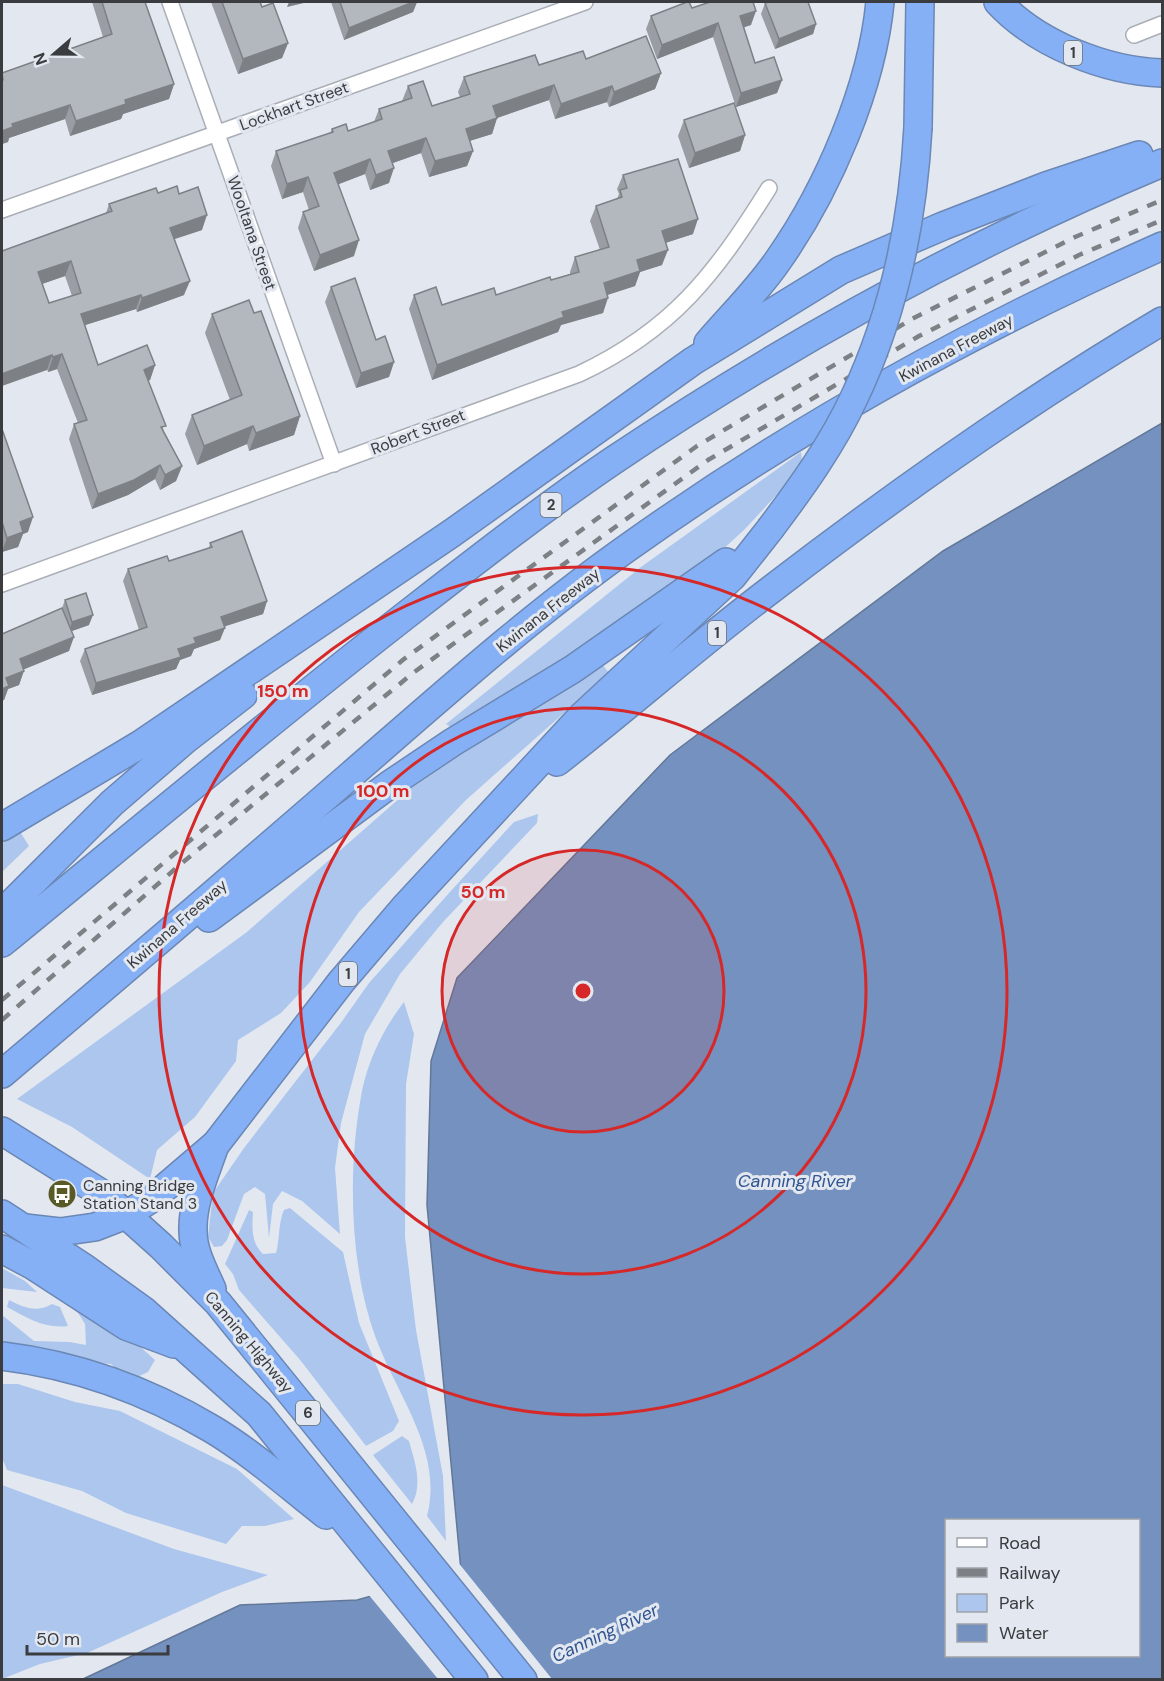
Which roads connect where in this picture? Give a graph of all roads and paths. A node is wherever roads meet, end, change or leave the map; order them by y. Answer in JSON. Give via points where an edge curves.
{"nodes":[{"id":1,"x":170,"y":2,"type":"edge"},
{"id":2,"x":585,"y":2,"type":"edge"},
{"id":3,"x":880,"y":2,"type":"edge"},
{"id":4,"x":920,"y":2,"type":"edge"},
{"id":5,"x":998,"y":2,"type":"edge"},
{"id":6,"x":1162,"y":24,"type":"edge"},
{"id":7,"x":1134,"y":34,"type":"dead end"},
{"id":8,"x":1162,"y":73,"type":"edge"},
{"id":9,"x":217,"y":133,"type":"junction"},
{"id":10,"x":1162,"y":148,"type":"edge"},
{"id":11,"x":1162,"y":163,"type":"edge"},
{"id":12,"x":769,"y":188,"type":"dead end"},
{"id":13,"x":2,"y":210,"type":"edge"},
{"id":14,"x":1162,"y":246,"type":"edge"},
{"id":15,"x":1162,"y":321,"type":"edge"},
{"id":16,"x":693,"y":361,"type":"junction"},
{"id":17,"x":334,"y":464,"type":"junction"},
{"id":18,"x":770,"y":529,"type":"junction"},
{"id":19,"x":452,"y":533,"type":"junction"},
{"id":20,"x":2,"y":584,"type":"edge"},
{"id":21,"x":492,"y":812,"type":"junction"},
{"id":22,"x":2,"y":827,"type":"edge"},
{"id":23,"x":2,"y":913,"type":"edge"},
{"id":24,"x":2,"y":943,"type":"edge"},
{"id":25,"x":27,"y":1053,"type":"junction"},
{"id":26,"x":2,"y":1074,"type":"edge"},
{"id":27,"x":2,"y":1131,"type":"edge"},
{"id":28,"x":216,"y":1144,"type":"junction"},
{"id":29,"x":2,"y":1214,"type":"edge"},
{"id":30,"x":126,"y":1215,"type":"junction"},
{"id":31,"x":25,"y":1228,"type":"junction"},
{"id":32,"x":2,"y":1249,"type":"edge"},
{"id":33,"x":218,"y":1303,"type":"junction"},
{"id":34,"x":192,"y":1351,"type":"junction"},
{"id":35,"x":2,"y":1356,"type":"edge"},
{"id":36,"x":366,"y":1547,"type":"junction"},
{"id":37,"x":474,"y":1680,"type":"edge"},
{"id":38,"x":523,"y":1680,"type":"edge"}],
"edges":[{"from":1,"to":9,"type":"street","name":"Wooltana Street"},
{"from":2,"to":9,"type":"street","name":"Lockhart Street"},
{"from":3,"to":16,"type":"highway","via":[[869,66],[845,134],[813,200],[779,260]]},
{"from":4,"to":18,"type":"highway","bridge":true,"via":[[915,172],[902,249],[876,343],[838,427]]},
{"from":5,"to":8,"type":"highway","number":"1","via":[[1047,39],[1076,55],[1131,70]]},
{"from":6,"to":7,"type":"street"},
{"from":9,"to":13,"type":"street","name":"Lockhart Street"},
{"from":9,"to":17,"type":"street","name":"Wooltana Street"},
{"from":10,"to":16,"type":"highway","via":[[1046,186],[841,270]]},
{"from":11,"to":24,"type":"highway","number":"2","via":[[1024,224],[926,273],[789,350],[611,462],[374,640]]},
{"from":12,"to":17,"type":"street","name":"Robert Street","via":[[721,262],[671,316],[617,356],[579,374]]},
{"from":14,"to":25,"type":"highway","name":"Kwinana Freeway","via":[[1036,306],[872,393],[629,546],[484,661]]},
{"from":15,"to":21,"type":"highway","number":"1","via":[[947,459],[771,589]]},
{"from":16,"to":19,"type":"highway"},
{"from":17,"to":20,"type":"street","name":"Robert Street"},
{"from":18,"to":21,"type":"highway","via":[[733,576],[581,717]]},
{"from":18,"to":25,"type":"highway","via":[[620,637],[389,785]]},
{"from":19,"to":22,"type":"highway","via":[[141,744]]},
{"from":19,"to":23,"type":"highway","via":[[185,740],[112,803]]},
{"from":21,"to":28,"type":"highway","number":"1","via":[[341,982]]},
{"from":25,"to":26,"type":"highway","name":"Kwinana Freeway"},
{"from":27,"to":30,"type":"highway","name":"Canning Highway","number":"6","via":[[104,1195]]},
{"from":28,"to":30,"type":"highway","number":"1","via":[[154,1197]]},
{"from":28,"to":33,"type":"highway","number":"1","via":[[198,1196],[192,1230],[195,1248]]},
{"from":29,"to":31,"type":"highway","number":"1"},
{"from":30,"to":31,"type":"highway","number":"1","via":[[95,1227],[60,1232]]},
{"from":30,"to":33,"type":"highway","name":"Canning Highway","number":"6"},
{"from":31,"to":34,"type":"highway","number":"6","via":[[144,1311]]},
{"from":32,"to":34,"type":"highway","via":[[126,1326]]},
{"from":33,"to":38,"type":"highway","name":"Canning Highway","number":"6"},
{"from":34,"to":36,"type":"highway","number":"6","via":[[259,1414]]},
{"from":35,"to":36,"type":"highway","via":[[83,1373],[162,1402],[214,1430]]},
{"from":36,"to":37,"type":"highway","number":"6"}]}
